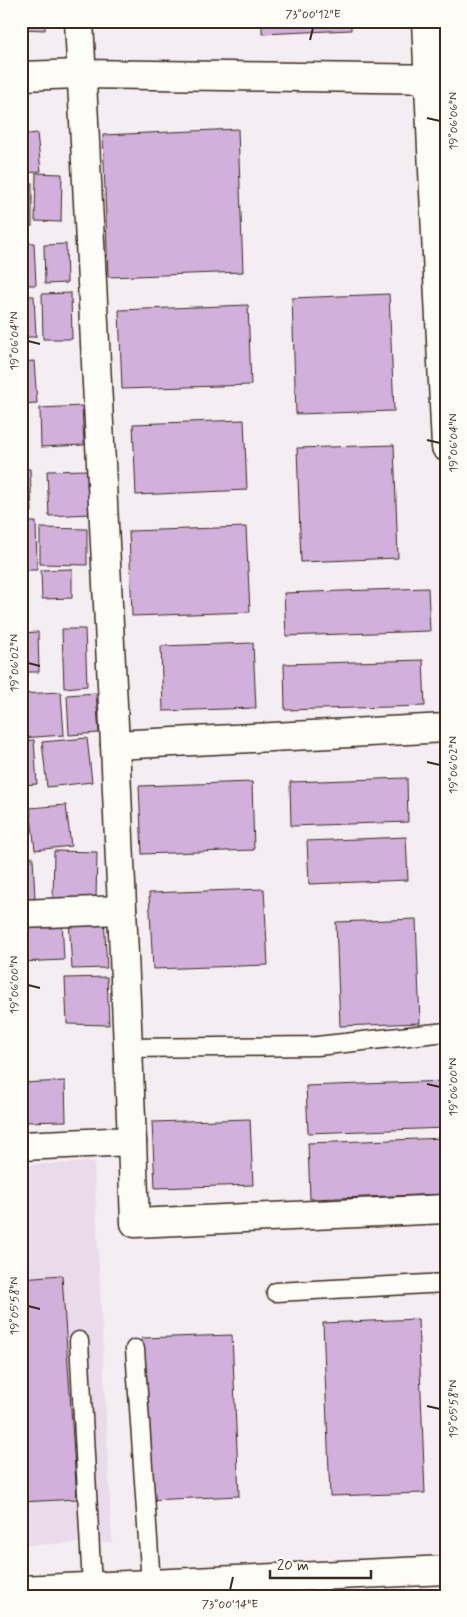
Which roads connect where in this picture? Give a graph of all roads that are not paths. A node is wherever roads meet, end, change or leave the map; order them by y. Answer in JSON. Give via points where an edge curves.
{"nodes":[{"id":1,"x":79,"y":21,"type":"edge"},
{"id":2,"x":426,"y":21,"type":"edge"},
{"id":3,"x":80,"y":74,"type":"junction"},
{"id":4,"x":21,"y":76,"type":"edge"},
{"id":5,"x":437,"y":79,"type":"edge"},
{"id":6,"x":446,"y":447,"type":"edge"},
{"id":7,"x":446,"y":728,"type":"edge"},
{"id":8,"x":115,"y":745,"type":"junction"},
{"id":9,"x":122,"y":910,"type":"junction"},
{"id":10,"x":21,"y":914,"type":"edge"},
{"id":11,"x":446,"y":1032,"type":"edge"},
{"id":12,"x":127,"y":1048,"type":"junction"},
{"id":13,"x":132,"y":1142,"type":"junction"},
{"id":14,"x":21,"y":1146,"type":"edge"},
{"id":15,"x":446,"y":1209,"type":"edge"},
{"id":16,"x":446,"y":1283,"type":"edge"},
{"id":17,"x":276,"y":1292,"type":"dead end"},
{"id":18,"x":79,"y":1341,"type":"dead end"},
{"id":19,"x":135,"y":1349,"type":"dead end"},
{"id":20,"x":446,"y":1570,"type":"edge"},
{"id":21,"x":151,"y":1584,"type":"junction"},
{"id":22,"x":92,"y":1586,"type":"junction"},
{"id":23,"x":21,"y":1590,"type":"edge"}],
"edges":[{"from":1,"to":3,"type":"street"},
{"from":2,"to":5,"type":"street"},
{"from":3,"to":4,"type":"street"},
{"from":3,"to":5,"type":"street"},
{"from":3,"to":8,"type":"street"},
{"from":5,"to":6,"type":"street"},
{"from":7,"to":8,"type":"street"},
{"from":8,"to":9,"type":"street"},
{"from":9,"to":10,"type":"street"},
{"from":9,"to":12,"type":"street"},
{"from":11,"to":12,"type":"lane","via":[[318,1046]]},
{"from":12,"to":13,"type":"street"},
{"from":13,"to":14,"type":"street"},
{"from":13,"to":15,"type":"street","via":[[135,1223]]},
{"from":16,"to":17,"type":"lane"},
{"from":18,"to":22,"type":"lane"},
{"from":19,"to":21,"type":"lane"},
{"from":20,"to":21,"type":"street"},
{"from":21,"to":22,"type":"street"},
{"from":22,"to":23,"type":"street"}]}
